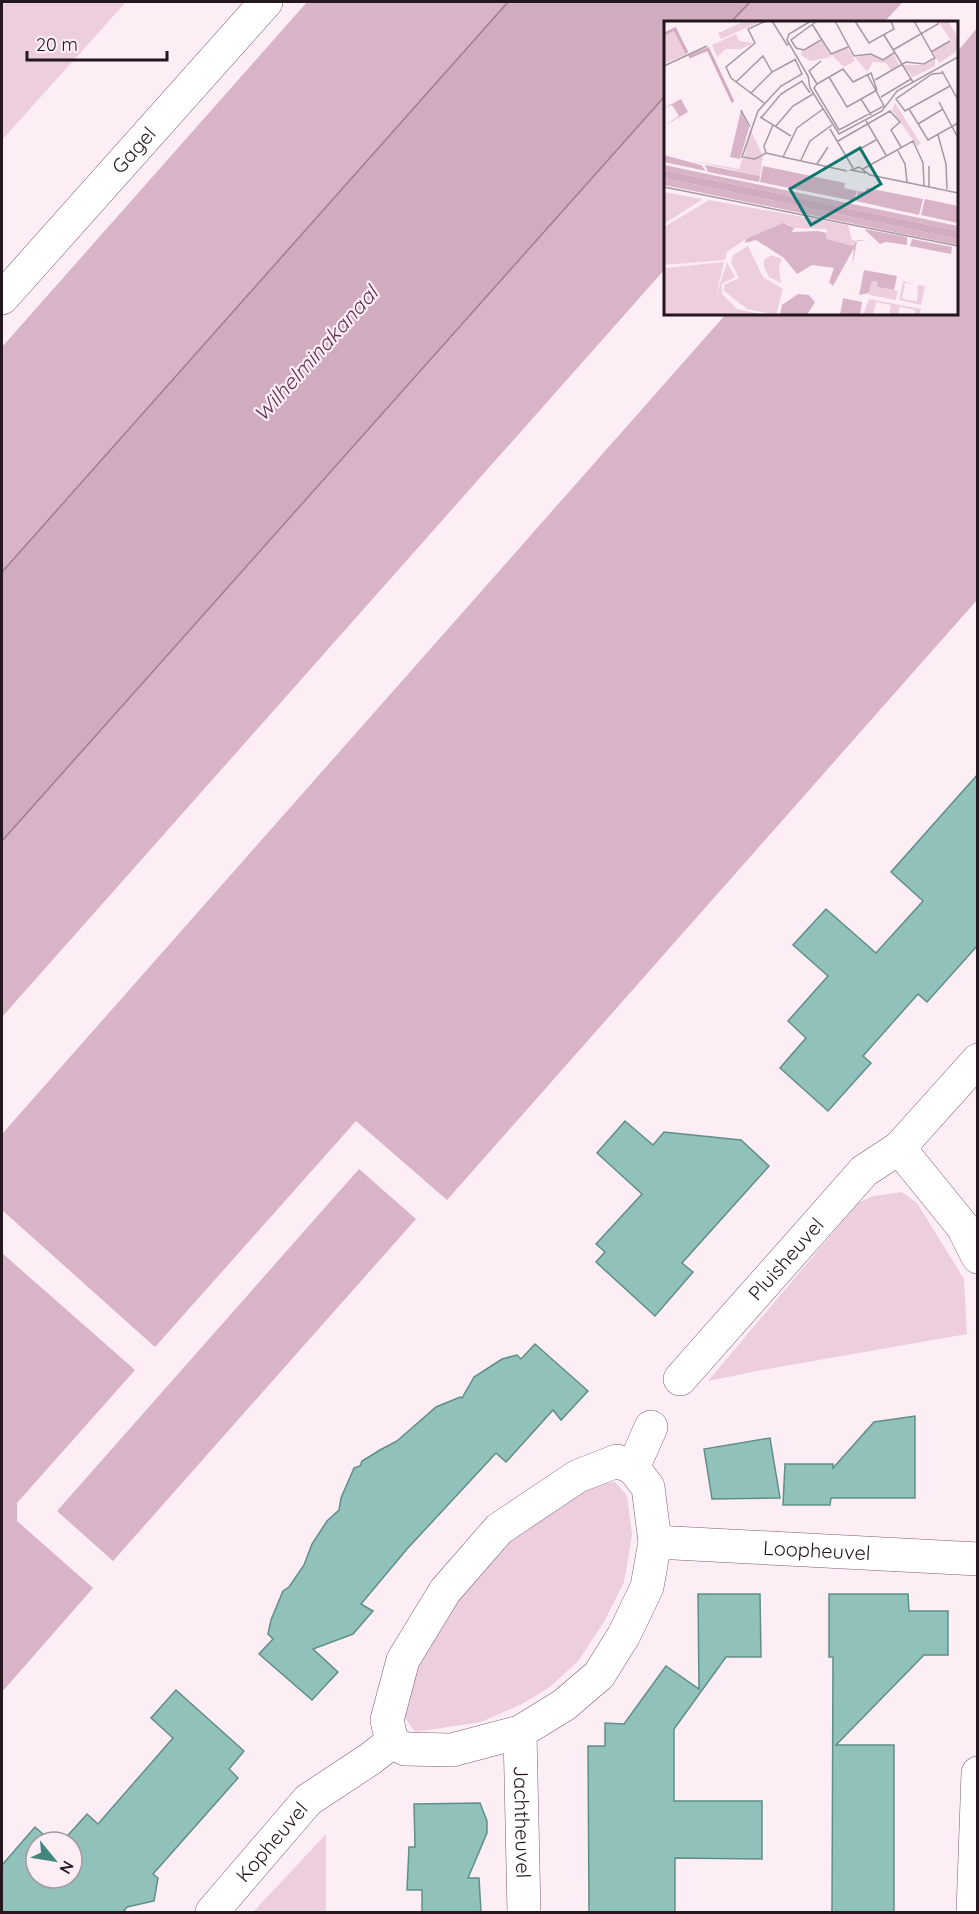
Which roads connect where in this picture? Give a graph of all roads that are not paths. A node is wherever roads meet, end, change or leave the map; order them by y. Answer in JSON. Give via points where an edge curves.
{"nodes":[{"id":1,"x":266,"y":2,"type":"edge"},
{"id":2,"x":2,"y":298,"type":"edge"},
{"id":3,"x":978,"y":1060,"type":"edge"},
{"id":4,"x":899,"y":1148,"type":"junction"},
{"id":5,"x":978,"y":1257,"type":"edge"},
{"id":6,"x":680,"y":1379,"type":"dead end"},
{"id":7,"x":651,"y":1427,"type":"dead end"},
{"id":8,"x":633,"y":1468,"type":"junction"},
{"id":9,"x":655,"y":1542,"type":"junction"},
{"id":10,"x":978,"y":1559,"type":"edge"},
{"id":11,"x":520,"y":1732,"type":"junction"},
{"id":12,"x":392,"y":1742,"type":"junction"},
{"id":13,"x":978,"y":1773,"type":"edge"},
{"id":14,"x":212,"y":1912,"type":"edge"},
{"id":15,"x":524,"y":1912,"type":"edge"},
{"id":16,"x":973,"y":1912,"type":"edge"}],
"edges":[{"from":1,"to":2,"type":"street","name":"Gagel"},
{"from":3,"to":4,"type":"street","name":"Pluisheuvel"},
{"from":4,"to":5,"type":"street","via":[[963,1227]]},
{"from":4,"to":6,"type":"street","name":"Pluisheuvel","via":[[864,1171]]},
{"from":7,"to":8,"type":"street"},
{"from":8,"to":9,"type":"street","via":[[648,1487]]},
{"from":8,"to":12,"type":"street","via":[[617,1461],[578,1476],[499,1528],[445,1591],[403,1660],[387,1720]]},
{"from":9,"to":10,"type":"street","name":"Loopheuvel"},
{"from":9,"to":11,"type":"street","via":[[647,1587],[599,1675],[564,1705]]},
{"from":11,"to":12,"type":"street","via":[[452,1750],[405,1749]]},
{"from":11,"to":15,"type":"street","name":"Jachtheuvel"},
{"from":12,"to":14,"type":"street","name":"Kopheuvel","via":[[308,1800]]},
{"from":13,"to":16,"type":"street"}]}
